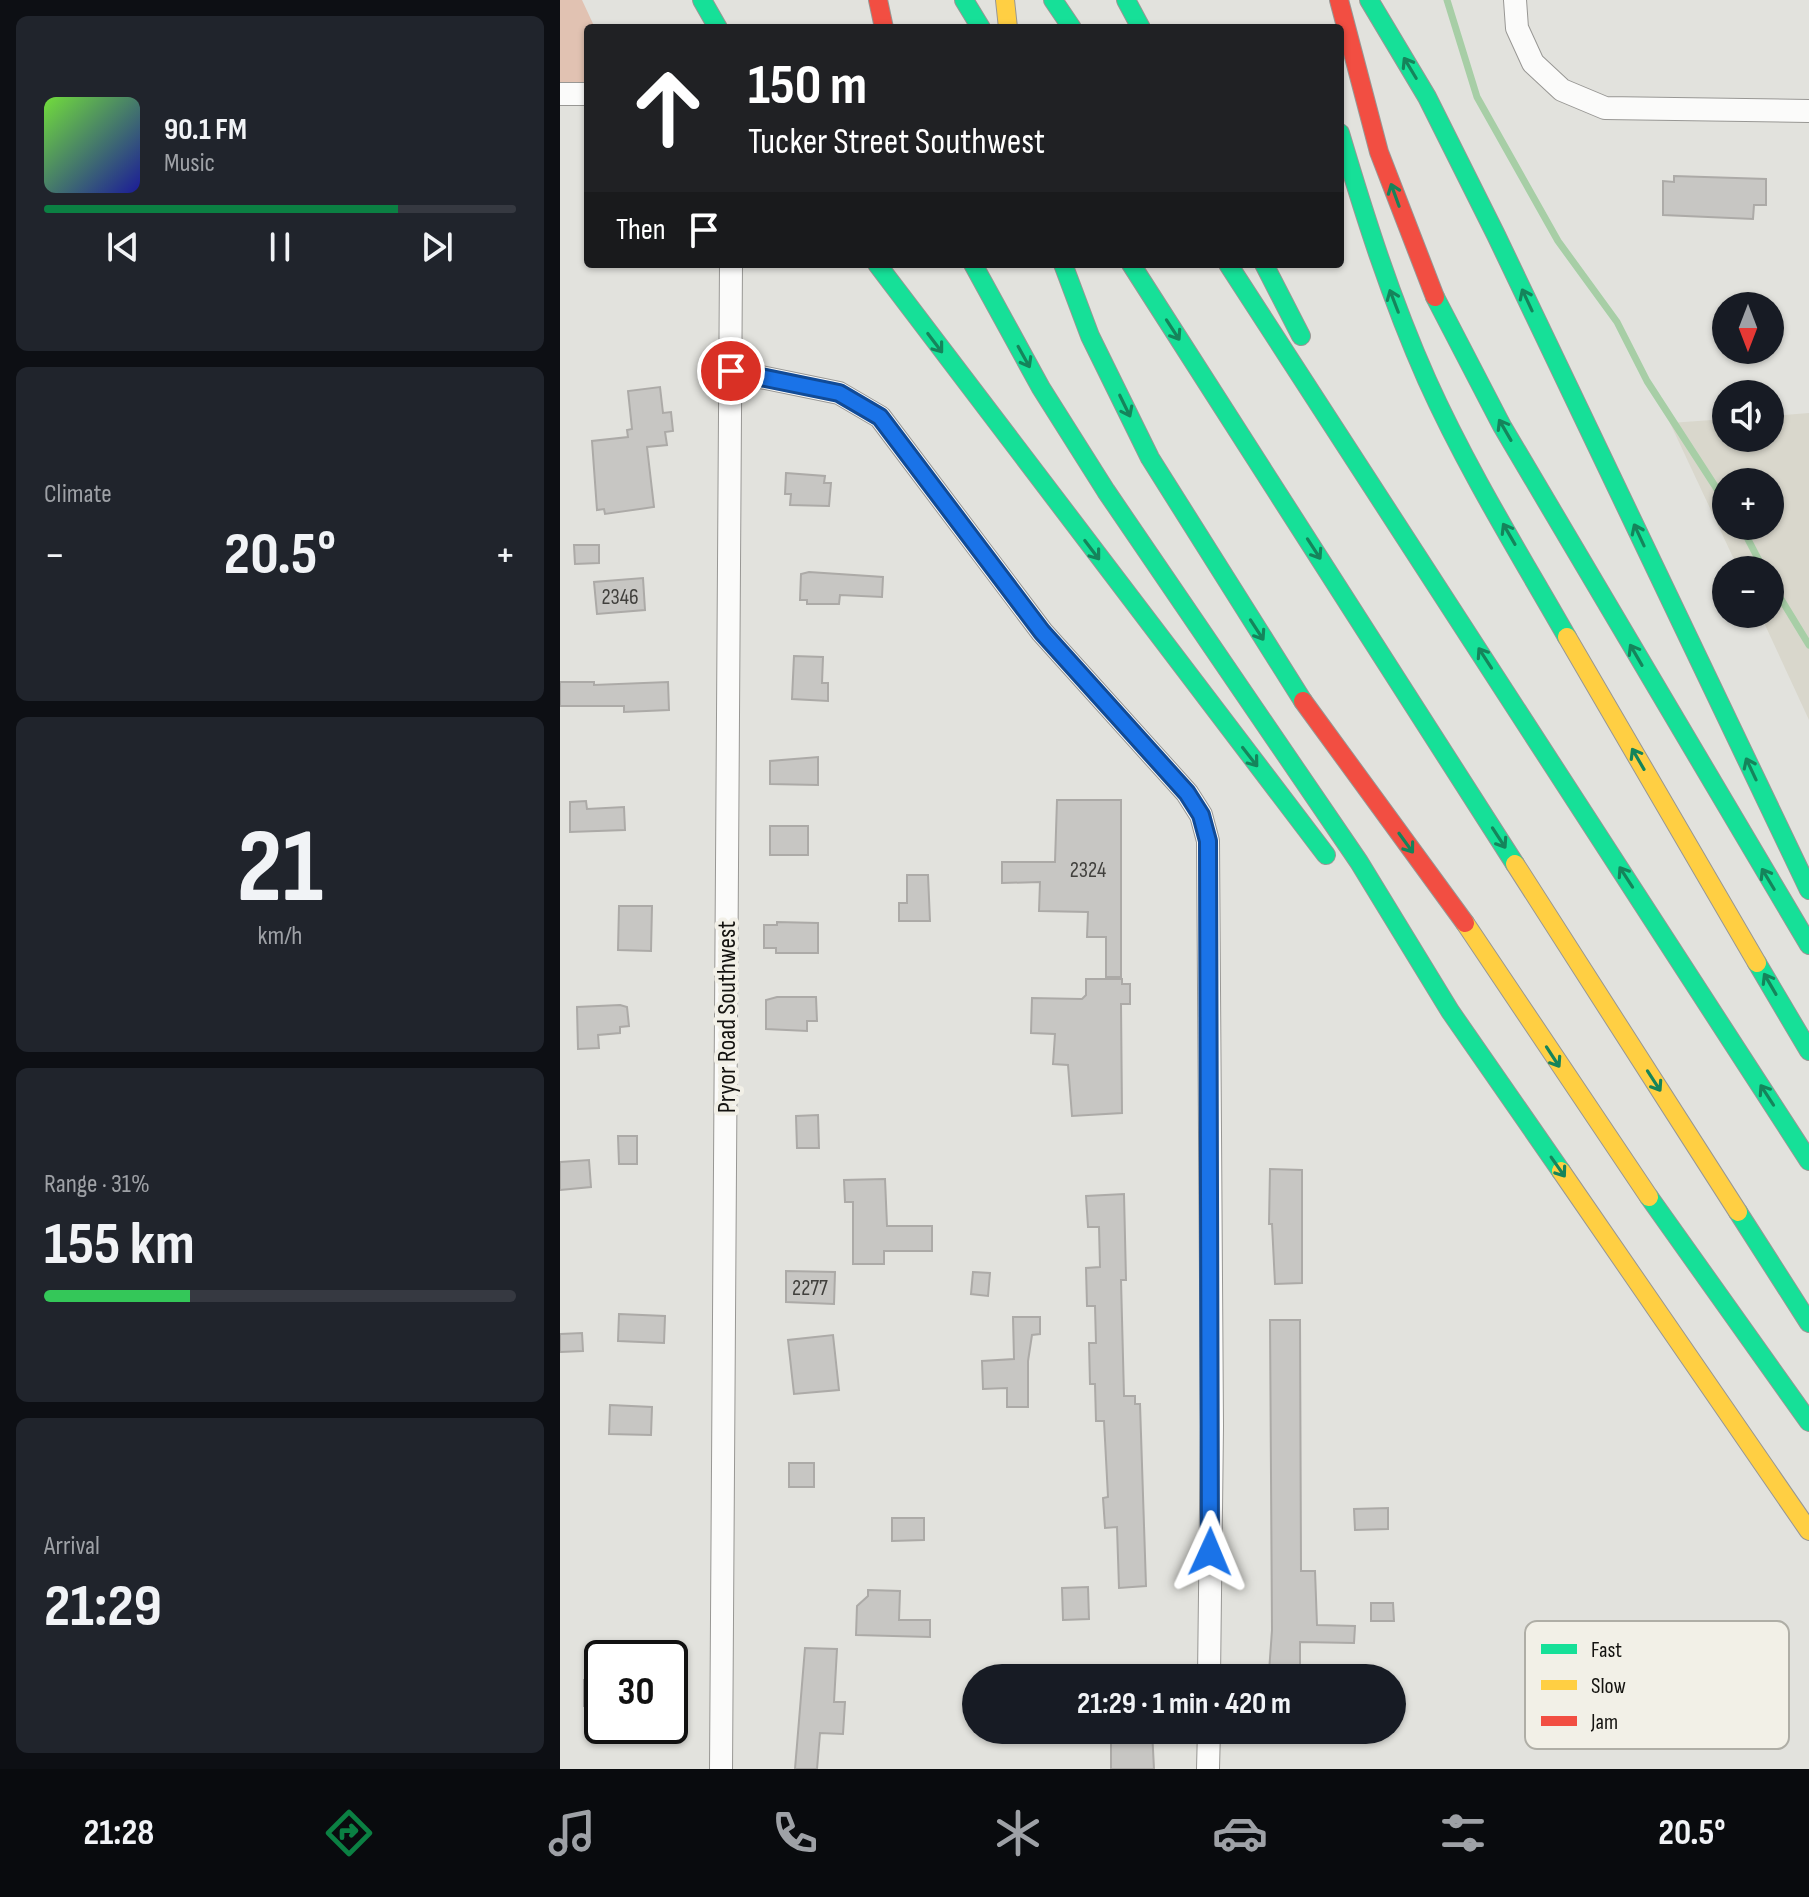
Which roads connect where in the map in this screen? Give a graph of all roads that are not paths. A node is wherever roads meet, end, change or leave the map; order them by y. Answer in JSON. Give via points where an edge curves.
{"nodes":[{"id":1,"x":702,"y":0,"type":"edge"},
{"id":2,"x":721,"y":0,"type":"edge"},
{"id":3,"x":964,"y":0,"type":"edge"},
{"id":4,"x":1005,"y":0,"type":"edge"},
{"id":5,"x":1053,"y":0,"type":"edge"},
{"id":6,"x":1126,"y":0,"type":"edge"},
{"id":7,"x":1339,"y":0,"type":"edge"},
{"id":8,"x":1369,"y":0,"type":"edge"},
{"id":9,"x":1515,"y":0,"type":"edge"},
{"id":10,"x":716,"y":24,"type":"edge"},
{"id":11,"x":733,"y":24,"type":"edge"},
{"id":12,"x":979,"y":24,"type":"edge"},
{"id":13,"x":1008,"y":24,"type":"edge"},
{"id":14,"x":1069,"y":24,"type":"edge"},
{"id":15,"x":1139,"y":24,"type":"edge"},
{"id":16,"x":1344,"y":24,"type":"edge"},
{"id":17,"x":1344,"y":26,"type":"edge"},
{"id":18,"x":560,"y":94,"type":"edge"},
{"id":19,"x":584,"y":94,"type":"edge"},
{"id":20,"x":1809,"y":111,"type":"edge"},
{"id":21,"x":1344,"y":147,"type":"edge"},
{"id":22,"x":731,"y":268,"type":"edge"},
{"id":23,"x":880,"y":268,"type":"edge"},
{"id":24,"x":975,"y":268,"type":"edge"},
{"id":25,"x":1064,"y":268,"type":"edge"},
{"id":26,"x":1134,"y":268,"type":"edge"},
{"id":27,"x":1231,"y":268,"type":"edge"},
{"id":28,"x":1266,"y":268,"type":"edge"},
{"id":29,"x":731,"y":371,"type":"junction"},
{"id":30,"x":1390,"y":510,"type":"junction"},
{"id":31,"x":1809,"y":890,"type":"edge"},
{"id":32,"x":1809,"y":945,"type":"edge"},
{"id":33,"x":1450,"y":1011,"type":"junction"},
{"id":34,"x":1809,"y":1051,"type":"edge"},
{"id":35,"x":1809,"y":1161,"type":"edge"},
{"id":36,"x":1809,"y":1323,"type":"edge"},
{"id":37,"x":1809,"y":1422,"type":"edge"},
{"id":38,"x":1809,"y":1531,"type":"edge"},
{"id":39,"x":1209,"y":1664,"type":"edge"},
{"id":40,"x":1209,"y":1744,"type":"edge"},
{"id":41,"x":721,"y":1769,"type":"edge"},
{"id":42,"x":1208,"y":1769,"type":"edge"}],
"edges":[{"from":1,"to":10,"type":"highway"},
{"from":2,"to":11,"type":"highway"},
{"from":3,"to":12,"type":"highway"},
{"from":4,"to":13,"type":"highway"},
{"from":5,"to":14,"type":"highway"},
{"from":6,"to":15,"type":"highway"},
{"from":16,"to":7,"type":"highway","one_way":true},
{"from":31,"to":8,"type":"highway","one_way":true,"via":[[1469,180]]},
{"from":9,"to":20,"type":"street","via":[[1517,28],[1533,63],[1562,90],[1605,108]]},
{"from":32,"to":17,"type":"highway","one_way":true,"via":[[1466,362],[1413,246],[1379,152]]},
{"from":18,"to":19,"type":"street"},
{"from":34,"to":21,"type":"highway","one_way":true,"via":[[1597,689],[1435,397],[1377,258]]},
{"from":22,"to":29,"type":"street","name":"Pryor Road Southwest"},
{"from":23,"to":33,"type":"highway","one_way":true,"via":[[1224,725]]},
{"from":24,"to":33,"type":"highway","one_way":true,"via":[[1106,491],[1359,862]]},
{"from":25,"to":37,"type":"highway","one_way":true,"via":[[1090,336],[1150,458],[1307,708],[1470,930],[1599,1127]]},
{"from":26,"to":36,"type":"highway","one_way":true},
{"from":27,"to":30,"type":"highway"},
{"from":28,"to":30,"type":"highway"},
{"from":29,"to":39,"type":"street","via":[[839,393],[880,417],[1042,632],[1201,815],[1208,841]]},
{"from":29,"to":41,"type":"street","name":"Pryor Road Southwest"},
{"from":35,"to":30,"type":"highway","one_way":true},
{"from":33,"to":38,"type":"highway","one_way":true},
{"from":40,"to":42,"type":"street"}]}
